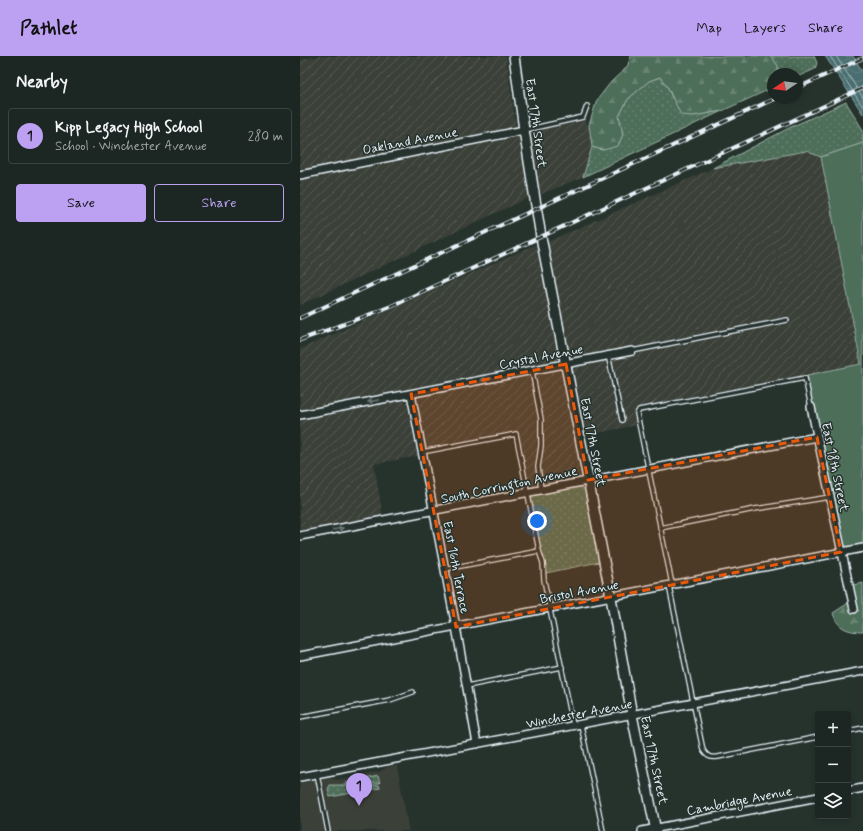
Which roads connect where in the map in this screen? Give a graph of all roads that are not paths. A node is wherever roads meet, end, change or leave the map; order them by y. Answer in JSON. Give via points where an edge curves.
{"nodes":[{"id":1,"x":514,"y":56,"type":"edge"},
{"id":2,"x":587,"y":106,"type":"dead end"},
{"id":3,"x":524,"y":130,"type":"junction"},
{"id":4,"x":300,"y":175,"type":"edge"},
{"id":5,"x":787,"y":320,"type":"dead end"},
{"id":6,"x":632,"y":351,"type":"joint"},
{"id":7,"x":608,"y":356,"type":"junction"},
{"id":8,"x":566,"y":364,"type":"junction"},
{"id":9,"x":532,"y":371,"type":"junction"},
{"id":10,"x":411,"y":394,"type":"junction"},
{"id":11,"x":811,"y":407,"type":"joint"},
{"id":12,"x":300,"y":415,"type":"edge"},
{"id":13,"x":622,"y":420,"type":"dead end"},
{"id":14,"x":817,"y":437,"type":"junction"},
{"id":15,"x":422,"y":452,"type":"junction"},
{"id":16,"x":648,"y":469,"type":"junction"},
{"id":17,"x":588,"y":480,"type":"junction"},
{"id":18,"x":541,"y":489,"type":"junction"},
{"id":19,"x":528,"y":492,"type":"junction"},
{"id":20,"x":830,"y":497,"type":"junction"},
{"id":21,"x":434,"y":512,"type":"junction"},
{"id":22,"x":660,"y":528,"type":"junction"},
{"id":23,"x":300,"y":536,"type":"edge"},
{"id":24,"x":863,"y":548,"type":"edge"},
{"id":25,"x":539,"y":551,"type":"junction"},
{"id":26,"x":841,"y":552,"type":"junction"},
{"id":27,"x":445,"y":569,"type":"junction"},
{"id":28,"x":671,"y":586,"type":"junction"},
{"id":29,"x":611,"y":597,"type":"junction"},
{"id":30,"x":550,"y":609,"type":"junction"},
{"id":31,"x":854,"y":609,"type":"dead end"},
{"id":32,"x":456,"y":627,"type":"junction"},
{"id":33,"x":300,"y":656,"type":"edge"},
{"id":34,"x":562,"y":666,"type":"junction"},
{"id":35,"x":863,"y":671,"type":"edge"},
{"id":36,"x":467,"y":686,"type":"junction"},
{"id":37,"x":413,"y":692,"type":"dead end"},
{"id":38,"x":692,"y":704,"type":"junction"},
{"id":39,"x":632,"y":715,"type":"junction"},
{"id":40,"x":300,"y":716,"type":"edge"},
{"id":41,"x":581,"y":725,"type":"junction"},
{"id":42,"x":573,"y":726,"type":"junction"},
{"id":43,"x":863,"y":728,"type":"edge"},
{"id":44,"x":851,"y":730,"type":"edge"},
{"id":45,"x":815,"y":738,"type":"edge"},
{"id":46,"x":477,"y":744,"type":"junction"},
{"id":47,"x":317,"y":774,"type":"junction"},
{"id":48,"x":300,"y":777,"type":"edge"},
{"id":49,"x":863,"y":788,"type":"edge"},
{"id":50,"x":851,"y":790,"type":"edge"},
{"id":51,"x":815,"y":798,"type":"edge"},
{"id":52,"x":656,"y":830,"type":"edge"},
{"id":53,"x":328,"y":831,"type":"edge"},
{"id":54,"x":603,"y":831,"type":"edge"},
{"id":55,"x":642,"y":831,"type":"edge"}],
"edges":[{"from":1,"to":3,"type":"street","name":"East 17th Street"},
{"from":2,"to":3,"type":"lane","via":[[583,118]]},
{"from":3,"to":4,"type":"street","name":"Oakland Avenue"},
{"from":3,"to":8,"type":"street","name":"East 17th Street","via":[[541,237]]},
{"from":5,"to":6,"type":"lane","name":"Crystal Avenue"},
{"from":6,"to":7,"type":"street","name":"Crystal Avenue"},
{"from":7,"to":8,"type":"street","name":"Crystal Avenue"},
{"from":7,"to":13,"type":"lane"},
{"from":8,"to":9,"type":"street","name":"Crystal Avenue"},
{"from":8,"to":17,"type":"street","name":"East 17th Street"},
{"from":9,"to":10,"type":"street","name":"Crystal Avenue","one_way":true},
{"from":9,"to":18,"type":"lane","via":[[541,419],[538,467]]},
{"from":10,"to":12,"type":"street","name":"Crystal Avenue","one_way":true},
{"from":10,"to":15,"type":"street","name":"East 16th Terrace"},
{"from":11,"to":14,"type":"street","name":"East 18th Street"},
{"from":11,"to":16,"type":"lane","name":"East 18th Street","via":[[805,378],[639,410],[637,414]]},
{"from":14,"to":16,"type":"street","name":"South Corrington Avenue"},
{"from":14,"to":20,"type":"street","name":"East 18th Street"},
{"from":15,"to":19,"type":"lane","via":[[516,434]]},
{"from":15,"to":21,"type":"street","name":"East 16th Terrace"},
{"from":16,"to":17,"type":"street","name":"South Corrington Avenue"},
{"from":16,"to":22,"type":"lane"},
{"from":17,"to":18,"type":"street","name":"South Corrington Avenue"},
{"from":17,"to":29,"type":"street","name":"East 17th Street"},
{"from":18,"to":19,"type":"street","name":"South Corrington Avenue"},
{"from":19,"to":21,"type":"street","name":"South Corrington Avenue"},
{"from":19,"to":25,"type":"lane"},
{"from":20,"to":22,"type":"lane","via":[[755,508]]},
{"from":20,"to":26,"type":"street","name":"East 18th Street"},
{"from":23,"to":21,"type":"street","name":"South Corrington Avenue","one_way":true},
{"from":21,"to":27,"type":"street","name":"East 16th Terrace"},
{"from":22,"to":28,"type":"lane"},
{"from":24,"to":26,"type":"street","name":"Bristol Avenue"},
{"from":25,"to":27,"type":"lane"},
{"from":25,"to":30,"type":"lane"},
{"from":26,"to":28,"type":"street","name":"Bristol Avenue"},
{"from":26,"to":31,"type":"street","name":"East 18th Street"},
{"from":27,"to":32,"type":"street","name":"East 16th Terrace"},
{"from":28,"to":29,"type":"street","name":"Bristol Avenue"},
{"from":28,"to":38,"type":"lane"},
{"from":29,"to":30,"type":"street","name":"Bristol Avenue"},
{"from":29,"to":39,"type":"street","name":"East 17th Street"},
{"from":30,"to":32,"type":"street","name":"Bristol Avenue"},
{"from":30,"to":34,"type":"lane"},
{"from":32,"to":33,"type":"street","name":"Bristol Avenue"},
{"from":32,"to":36,"type":"street","name":"East 16th Terrace"},
{"from":34,"to":36,"type":"lane"},
{"from":34,"to":42,"type":"lane"},
{"from":35,"to":38,"type":"street","name":"Winchester Avenue"},
{"from":36,"to":46,"type":"street","name":"East 16th Terrace"},
{"from":37,"to":40,"type":"lane","via":[[390,700]]},
{"from":38,"to":39,"type":"street","name":"Winchester Avenue"},
{"from":38,"to":45,"type":"lane","via":[[703,750],[708,757]]},
{"from":39,"to":41,"type":"street","name":"Winchester Avenue"},
{"from":39,"to":52,"type":"street","name":"East 17th Street"},
{"from":41,"to":42,"type":"street","name":"Winchester Avenue"},
{"from":41,"to":54,"type":"lane"},
{"from":42,"to":46,"type":"street","name":"Winchester Avenue"},
{"from":43,"to":44,"type":"lane"},
{"from":46,"to":47,"type":"street","name":"Winchester Avenue"},
{"from":47,"to":48,"type":"street","name":"Winchester Avenue"},
{"from":47,"to":53,"type":"lane"},
{"from":49,"to":50,"type":"street"},
{"from":51,"to":52,"type":"street","name":"Cambridge Avenue"},
{"from":52,"to":55,"type":"street","name":"Cambridge Avenue"}]}
